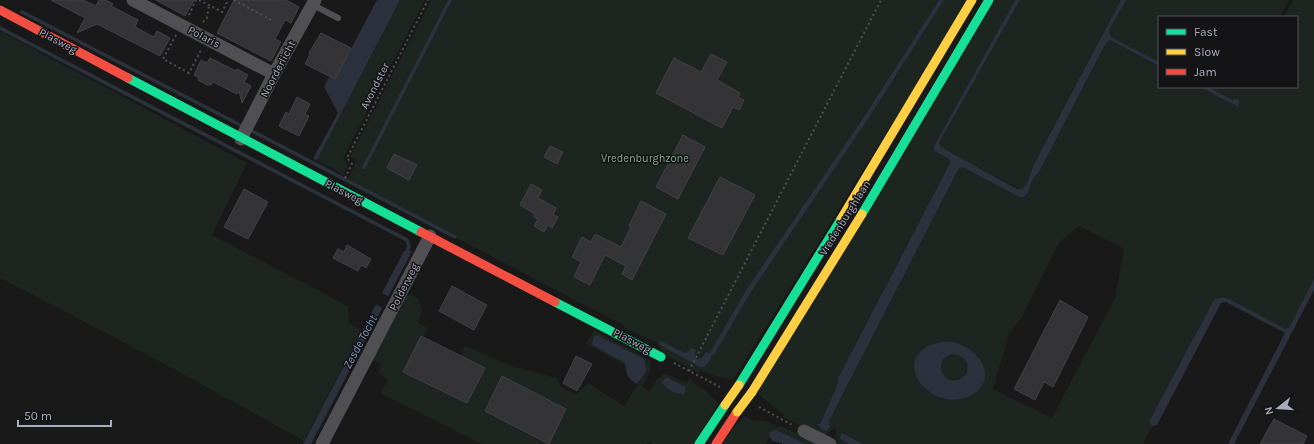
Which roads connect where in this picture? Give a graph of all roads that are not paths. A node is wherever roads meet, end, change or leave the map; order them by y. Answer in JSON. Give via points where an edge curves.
{"nodes":[{"id":1,"x":133,"y":0,"type":"edge"},
{"id":2,"x":972,"y":0,"type":"edge"},
{"id":3,"x":989,"y":0,"type":"edge"},
{"id":4,"x":311,"y":2,"type":"edge"},
{"id":5,"x":0,"y":10,"type":"edge"},
{"id":6,"x":338,"y":18,"type":"dead end"},
{"id":7,"x":274,"y":74,"type":"junction"},
{"id":8,"x":241,"y":140,"type":"junction"},
{"id":9,"x":430,"y":236,"type":"junction"},
{"id":10,"x":661,"y":357,"type":"road end"},
{"id":11,"x":804,"y":431,"type":"dead end"},
{"id":12,"x":322,"y":444,"type":"edge"},
{"id":13,"x":699,"y":444,"type":"edge"},
{"id":14,"x":716,"y":444,"type":"edge"},
{"id":15,"x":830,"y":444,"type":"edge"}],
"edges":[{"from":1,"to":7,"type":"street","name":"Polaris"},
{"from":2,"to":13,"type":"street","name":"Vredenburghlaan","bridge":true,"via":[[870,173],[739,385]]},
{"from":3,"to":14,"type":"street","name":"Vredenburghlaan","bridge":true,"via":[[882,181],[752,392]]},
{"from":4,"to":6,"type":"lane"},
{"from":4,"to":7,"type":"street","name":"Noorderlicht"},
{"from":5,"to":8,"type":"street","name":"Plasweg"},
{"from":7,"to":8,"type":"street","name":"Noorderlicht"},
{"from":8,"to":9,"type":"street","name":"Plasweg"},
{"from":9,"to":10,"type":"street","name":"Plasweg"},
{"from":9,"to":12,"type":"street","name":"Polderweg"},
{"from":11,"to":15,"type":"street"}]}
